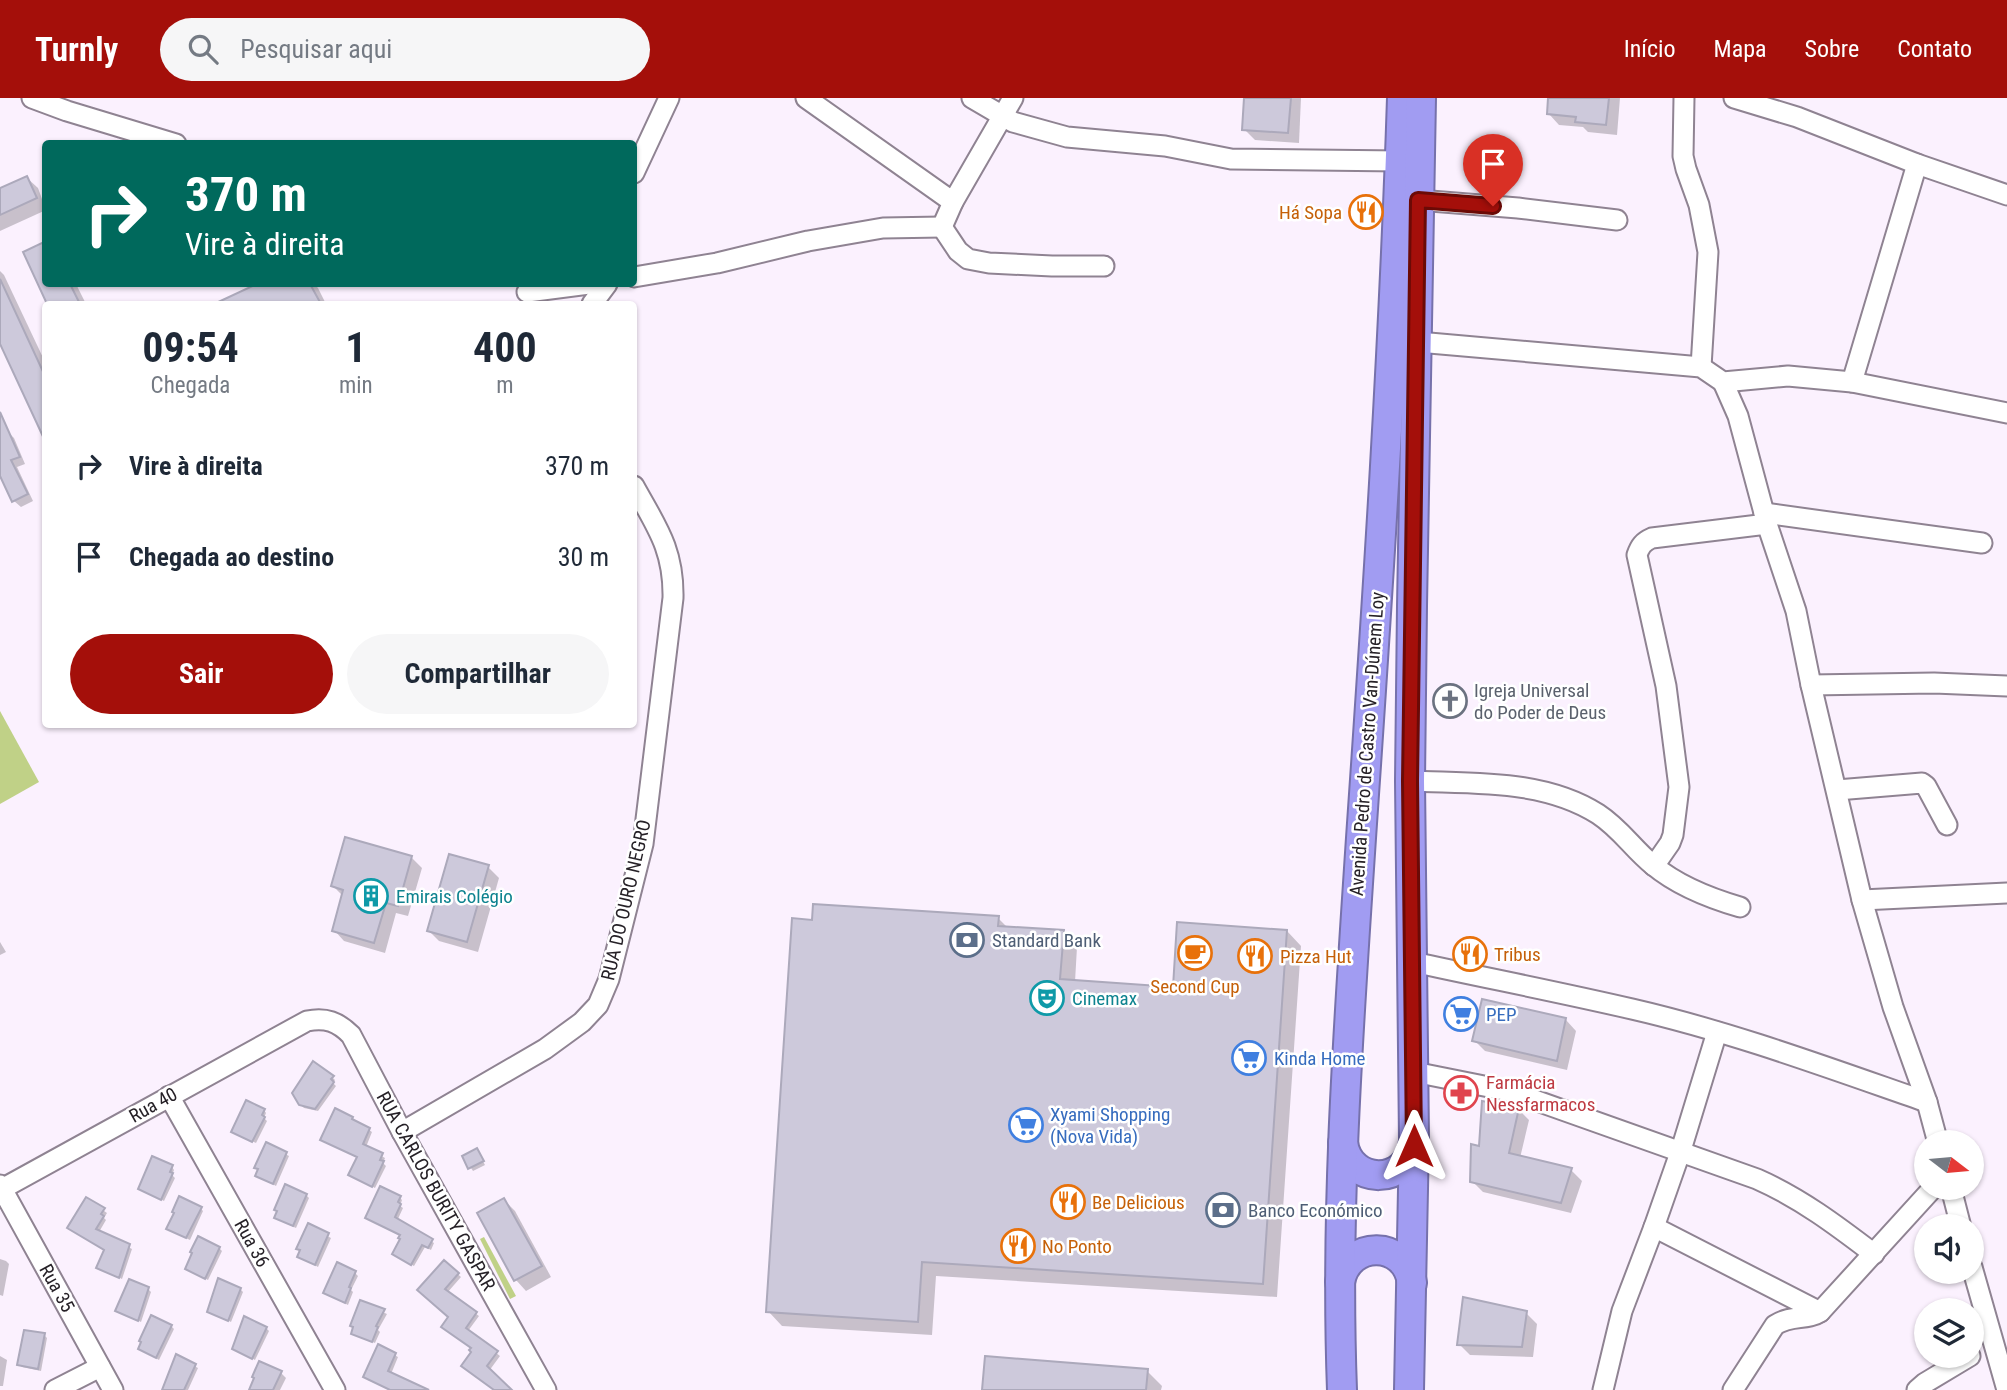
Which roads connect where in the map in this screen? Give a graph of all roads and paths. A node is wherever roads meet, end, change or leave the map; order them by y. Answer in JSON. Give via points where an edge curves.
{"nodes":[{"id":1,"x":32,"y":98,"type":"edge"},
{"id":2,"x":669,"y":98,"type":"edge"},
{"id":3,"x":806,"y":98,"type":"edge"},
{"id":4,"x":972,"y":98,"type":"edge"},
{"id":5,"x":1013,"y":98,"type":"edge"},
{"id":6,"x":1402,"y":98,"type":"edge"},
{"id":7,"x":1421,"y":98,"type":"edge"},
{"id":8,"x":1684,"y":98,"type":"edge"},
{"id":9,"x":1734,"y":98,"type":"edge"},
{"id":10,"x":1002,"y":116,"type":"junction"},
{"id":11,"x":163,"y":140,"type":"edge"},
{"id":12,"x":1400,"y":161,"type":"junction"},
{"id":13,"x":1917,"y":164,"type":"junction"},
{"id":14,"x":637,"y":167,"type":"edge"},
{"id":15,"x":2007,"y":195,"type":"edge"},
{"id":16,"x":1418,"y":200,"type":"junction"},
{"id":17,"x":953,"y":202,"type":"junction"},
{"id":18,"x":1617,"y":220,"type":"dead end"},
{"id":19,"x":942,"y":227,"type":"junction"},
{"id":20,"x":1104,"y":267,"type":"dead end"},
{"id":21,"x":637,"y":276,"type":"edge"},
{"id":22,"x":569,"y":287,"type":"edge"},
{"id":23,"x":528,"y":293,"type":"edge"},
{"id":24,"x":1418,"y":342,"type":"junction"},
{"id":25,"x":1701,"y":367,"type":"junction"},
{"id":26,"x":1723,"y":382,"type":"junction"},
{"id":27,"x":1852,"y":382,"type":"junction"},
{"id":28,"x":2007,"y":413,"type":"edge"},
{"id":29,"x":637,"y":492,"type":"edge"},
{"id":30,"x":1765,"y":518,"type":"junction"},
{"id":31,"x":1982,"y":543,"type":"dead end"},
{"id":32,"x":1811,"y":685,"type":"junction"},
{"id":33,"x":2007,"y":686,"type":"edge"},
{"id":34,"x":1410,"y":781,"type":"junction"},
{"id":35,"x":1837,"y":790,"type":"junction"},
{"id":36,"x":1947,"y":825,"type":"dead end"},
{"id":37,"x":1654,"y":866,"type":"junction"},
{"id":38,"x":2007,"y":894,"type":"edge"},
{"id":39,"x":1862,"y":900,"type":"junction"},
{"id":40,"x":1740,"y":907,"type":"dead end"},
{"id":41,"x":1413,"y":962,"type":"junction"},
{"id":42,"x":307,"y":1021,"type":"joint"},
{"id":43,"x":1717,"y":1032,"type":"junction"},
{"id":44,"x":1414,"y":1072,"type":"junction"},
{"id":45,"x":169,"y":1096,"type":"junction"},
{"id":46,"x":1927,"y":1102,"type":"junction"},
{"id":47,"x":1935,"y":1130,"type":"edge"},
{"id":48,"x":402,"y":1132,"type":"junction"},
{"id":49,"x":1414,"y":1139,"type":"junction"},
{"id":50,"x":1342,"y":1140,"type":"junction"},
{"id":51,"x":1681,"y":1150,"type":"junction"},
{"id":52,"x":1,"y":1188,"type":"edge"},
{"id":53,"x":1922,"y":1200,"type":"edge"},
{"id":54,"x":1654,"y":1227,"type":"junction"},
{"id":55,"x":1874,"y":1254,"type":"junction"},
{"id":56,"x":1978,"y":1284,"type":"edge"},
{"id":57,"x":1412,"y":1286,"type":"junction"},
{"id":58,"x":1340,"y":1287,"type":"junction"},
{"id":59,"x":1820,"y":1312,"type":"junction"},
{"id":60,"x":2000,"y":1341,"type":"edge"},
{"id":61,"x":1984,"y":1349,"type":"edge"},
{"id":62,"x":100,"y":1367,"type":"junction"},
{"id":63,"x":1951,"y":1368,"type":"edge"},
{"id":64,"x":55,"y":1390,"type":"edge"},
{"id":65,"x":113,"y":1390,"type":"edge"},
{"id":66,"x":335,"y":1390,"type":"edge"},
{"id":67,"x":546,"y":1390,"type":"edge"},
{"id":68,"x":1342,"y":1390,"type":"edge"},
{"id":69,"x":1409,"y":1390,"type":"edge"},
{"id":70,"x":1603,"y":1390,"type":"edge"},
{"id":71,"x":1732,"y":1390,"type":"edge"},
{"id":72,"x":1917,"y":1390,"type":"edge"},
{"id":73,"x":2007,"y":1390,"type":"edge"}],
"edges":[{"from":1,"to":11,"type":"street"},
{"from":2,"to":14,"type":"street"},
{"from":3,"to":17,"type":"street"},
{"from":4,"to":10,"type":"street"},
{"from":5,"to":10,"type":"street"},
{"from":6,"to":12,"type":"highway","name":"Avenida Pedro de Castro Van-Dúnem Loy"},
{"from":7,"to":16,"type":"highway","name":"Avenida Pedro de Castro Van-Dúnem Loy"},
{"from":8,"to":25,"type":"street","via":[[1683,156],[1708,252]]},
{"from":9,"to":13,"type":"street","via":[[1797,117]]},
{"from":10,"to":12,"type":"street","via":[[1067,137],[1165,146],[1231,159]]},
{"from":10,"to":17,"type":"street"},
{"from":12,"to":50,"type":"highway","name":"Avenida Pedro de Castro Van-Dúnem Loy"},
{"from":13,"to":15,"type":"street"},
{"from":13,"to":27,"type":"street"},
{"from":16,"to":18,"type":"street"},
{"from":16,"to":24,"type":"highway","name":"Avenida Pedro de Castro Van-Dúnem Loy"},
{"from":17,"to":19,"type":"street"},
{"from":19,"to":20,"type":"street","via":[[968,259]]},
{"from":19,"to":21,"type":"street","via":[[883,229],[808,241]]},
{"from":22,"to":23,"type":"street"},
{"from":24,"to":25,"type":"street"},
{"from":24,"to":34,"type":"highway","name":"Avenida Pedro de Castro Van-Dúnem Loy"},
{"from":25,"to":26,"type":"street"},
{"from":26,"to":27,"type":"street","via":[[1788,376]]},
{"from":26,"to":30,"type":"street","via":[[1738,416]]},
{"from":27,"to":28,"type":"street"},
{"from":29,"to":48,"type":"street","name":"RUA DO OURO NEGRO","via":[[666,547],[673,598],[643,844],[610,979],[598,1004],[564,1036]]},
{"from":30,"to":31,"type":"street"},
{"from":30,"to":32,"type":"street","via":[[1796,611]]},
{"from":30,"to":37,"type":"street","via":[[1652,538],[1639,548],[1666,686],[1679,787],[1673,835]]},
{"from":32,"to":33,"type":"street"},
{"from":32,"to":35,"type":"street"},
{"from":34,"to":37,"type":"street","via":[[1505,786],[1569,800],[1618,829]]},
{"from":34,"to":41,"type":"highway","name":"Avenida Pedro de Castro Van-Dúnem Loy"},
{"from":35,"to":36,"type":"street","via":[[1922,783]]},
{"from":35,"to":39,"type":"street"},
{"from":37,"to":40,"type":"street","via":[[1688,888]]},
{"from":38,"to":39,"type":"street"},
{"from":39,"to":46,"type":"street"},
{"from":41,"to":43,"type":"street"},
{"from":41,"to":44,"type":"highway","name":"Avenida Pedro de Castro Van-Dúnem Loy"},
{"from":42,"to":45,"type":"street","name":"Rua 40"},
{"from":42,"to":48,"type":"street","name":"RUA CARLOS BURITY GASPAR","via":[[328,1019],[351,1035]]},
{"from":43,"to":46,"type":"street"},
{"from":43,"to":51,"type":"street"},
{"from":44,"to":49,"type":"highway","name":"Avenida Pedro de Castro Van-Dúnem Loy"},
{"from":44,"to":51,"type":"street","via":[[1509,1091]]},
{"from":45,"to":52,"type":"street","name":"Rua 40"},
{"from":45,"to":66,"type":"street","name":"Rua 36"},
{"from":46,"to":47,"type":"street"},
{"from":48,"to":67,"type":"street","name":"RUA CARLOS BURITY GASPAR"},
{"from":49,"to":50,"type":"highway","via":[[1406,1162],[1381,1175],[1354,1166]]},
{"from":49,"to":57,"type":"highway","name":"Avenida Pedro de Castro Van-Dúnem Loy"},
{"from":50,"to":58,"type":"highway","name":"Avenida Pedro de Castro Van-Dúnem Loy"},
{"from":51,"to":54,"type":"street"},
{"from":51,"to":55,"type":"street","via":[[1796,1198]]},
{"from":52,"to":62,"type":"street","name":"Rua 35"},
{"from":53,"to":55,"type":"street"},
{"from":54,"to":59,"type":"street"},
{"from":54,"to":70,"type":"street","via":[[1627,1295]]},
{"from":55,"to":59,"type":"street"},
{"from":56,"to":60,"type":"street"},
{"from":57,"to":58,"type":"highway","via":[[1400,1259],[1378,1250],[1351,1260]]},
{"from":57,"to":69,"type":"highway","name":"Avenida Pedro de Castro Van-Dúnem Loy"},
{"from":58,"to":68,"type":"highway","name":"Avenida Pedro de Castro Van-Dúnem Loy"},
{"from":59,"to":71,"type":"street","via":[[1775,1325]]},
{"from":60,"to":61,"type":"street"},
{"from":60,"to":73,"type":"street"},
{"from":62,"to":64,"type":"street"},
{"from":62,"to":65,"type":"street","name":"Rua 35"},
{"from":63,"to":72,"type":"street"}]}
